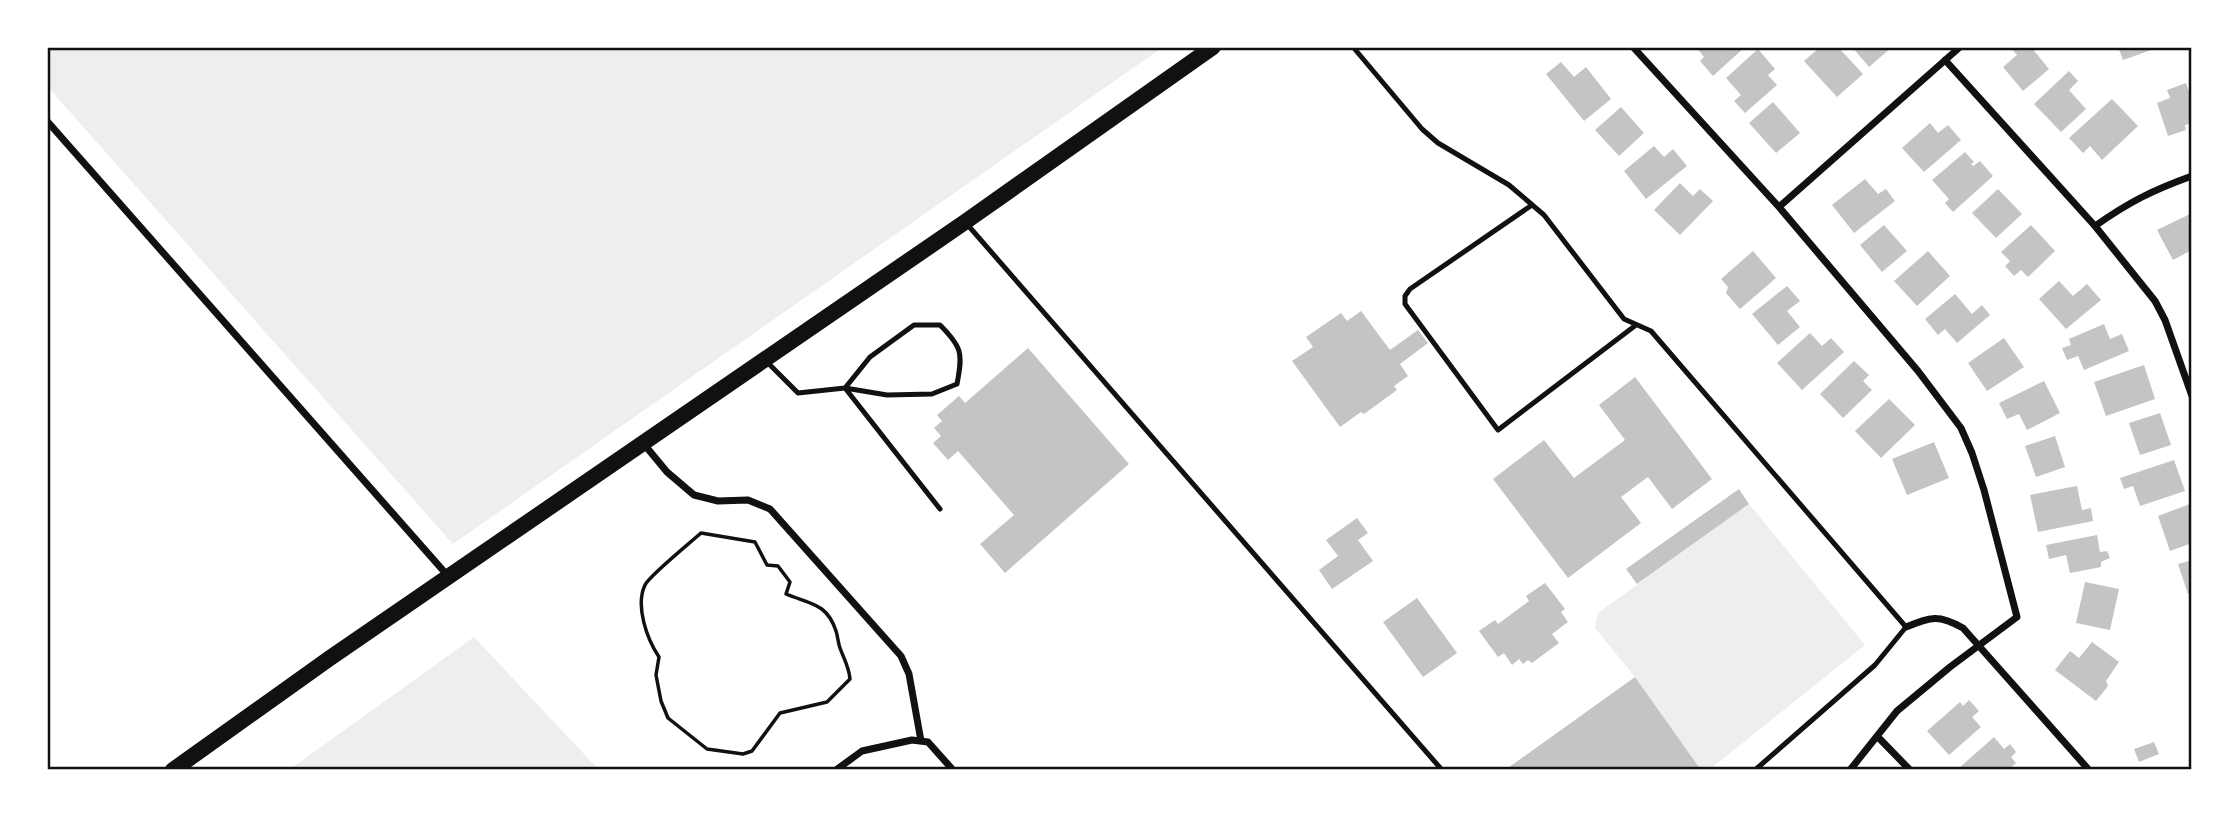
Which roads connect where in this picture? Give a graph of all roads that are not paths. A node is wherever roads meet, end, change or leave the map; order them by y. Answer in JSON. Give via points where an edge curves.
{"nodes":[{"id":1,"x":1213,"y":47,"type":"edge"},
{"id":2,"x":1353,"y":47,"type":"edge"},
{"id":3,"x":1633,"y":47,"type":"edge"},
{"id":4,"x":1960,"y":47,"type":"edge"},
{"id":5,"x":1945,"y":60,"type":"junction"},
{"id":6,"x":47,"y":121,"type":"edge"},
{"id":7,"x":2192,"y":176,"type":"edge"},
{"id":8,"x":1532,"y":205,"type":"junction"},
{"id":9,"x":1779,"y":207,"type":"junction"},
{"id":10,"x":965,"y":222,"type":"junction"},
{"id":11,"x":2095,"y":226,"type":"junction"},
{"id":12,"x":1636,"y":325,"type":"junction"},
{"id":13,"x":765,"y":359,"type":"junction"},
{"id":14,"x":845,"y":388,"type":"junction"},
{"id":15,"x":2192,"y":396,"type":"edge"},
{"id":16,"x":643,"y":443,"type":"junction"},
{"id":17,"x":940,"y":509,"type":"dead end"},
{"id":18,"x":449,"y":576,"type":"junction"},
{"id":19,"x":1906,"y":627,"type":"junction"},
{"id":20,"x":1980,"y":646,"type":"junction"},
{"id":21,"x":1877,"y":736,"type":"junction"},
{"id":22,"x":921,"y":741,"type":"junction"},
{"id":23,"x":173,"y":770,"type":"edge"},
{"id":24,"x":835,"y":770,"type":"edge"},
{"id":25,"x":953,"y":770,"type":"edge"},
{"id":26,"x":1442,"y":770,"type":"edge"},
{"id":27,"x":1755,"y":770,"type":"edge"},
{"id":28,"x":1850,"y":770,"type":"edge"},
{"id":29,"x":1910,"y":770,"type":"edge"},
{"id":30,"x":2089,"y":770,"type":"edge"}],
"edges":[{"from":1,"to":10,"type":"main road"},
{"from":2,"to":8,"type":"lane","via":[[1422,129]]},
{"from":3,"to":9,"type":"street"},
{"from":4,"to":5,"type":"street"},
{"from":5,"to":9,"type":"street"},
{"from":5,"to":11,"type":"street"},
{"from":6,"to":18,"type":"street"},
{"from":7,"to":11,"type":"street","via":[[2137,198]]},
{"from":8,"to":12,"type":"lane","via":[[1624,319]]},
{"from":8,"to":12,"type":"lane","via":[[1405,296],[1405,304],[1498,430]]},
{"from":9,"to":20,"type":"street","via":[[1918,370],[1961,428],[1980,478],[2017,617]]},
{"from":10,"to":13,"type":"main road"},
{"from":10,"to":26,"type":"lane"},
{"from":11,"to":15,"type":"street","via":[[2155,301]]},
{"from":12,"to":19,"type":"lane","via":[[1651,331]]},
{"from":13,"to":14,"type":"lane","via":[[797,393]]},
{"from":13,"to":16,"type":"main road"},
{"from":14,"to":14,"type":"lane","via":[[932,394],[957,384],[961,363],[957,341],[940,325],[914,325],[870,358]]},
{"from":14,"to":17,"type":"lane"},
{"from":16,"to":18,"type":"main road"},
{"from":16,"to":22,"type":"street","via":[[694,495],[718,501],[748,500],[770,509],[795,535],[901,656],[909,674]]},
{"from":18,"to":23,"type":"main road"},
{"from":19,"to":20,"type":"street","via":[[1928,618],[1946,619],[1963,628]]},
{"from":19,"to":27,"type":"lane","via":[[1875,665]]},
{"from":20,"to":21,"type":"street","via":[[1897,711]]},
{"from":20,"to":30,"type":"street"},
{"from":21,"to":28,"type":"street"},
{"from":21,"to":29,"type":"street"},
{"from":22,"to":24,"type":"street","via":[[862,751]]},
{"from":22,"to":25,"type":"street","via":[[928,741]]}]}
